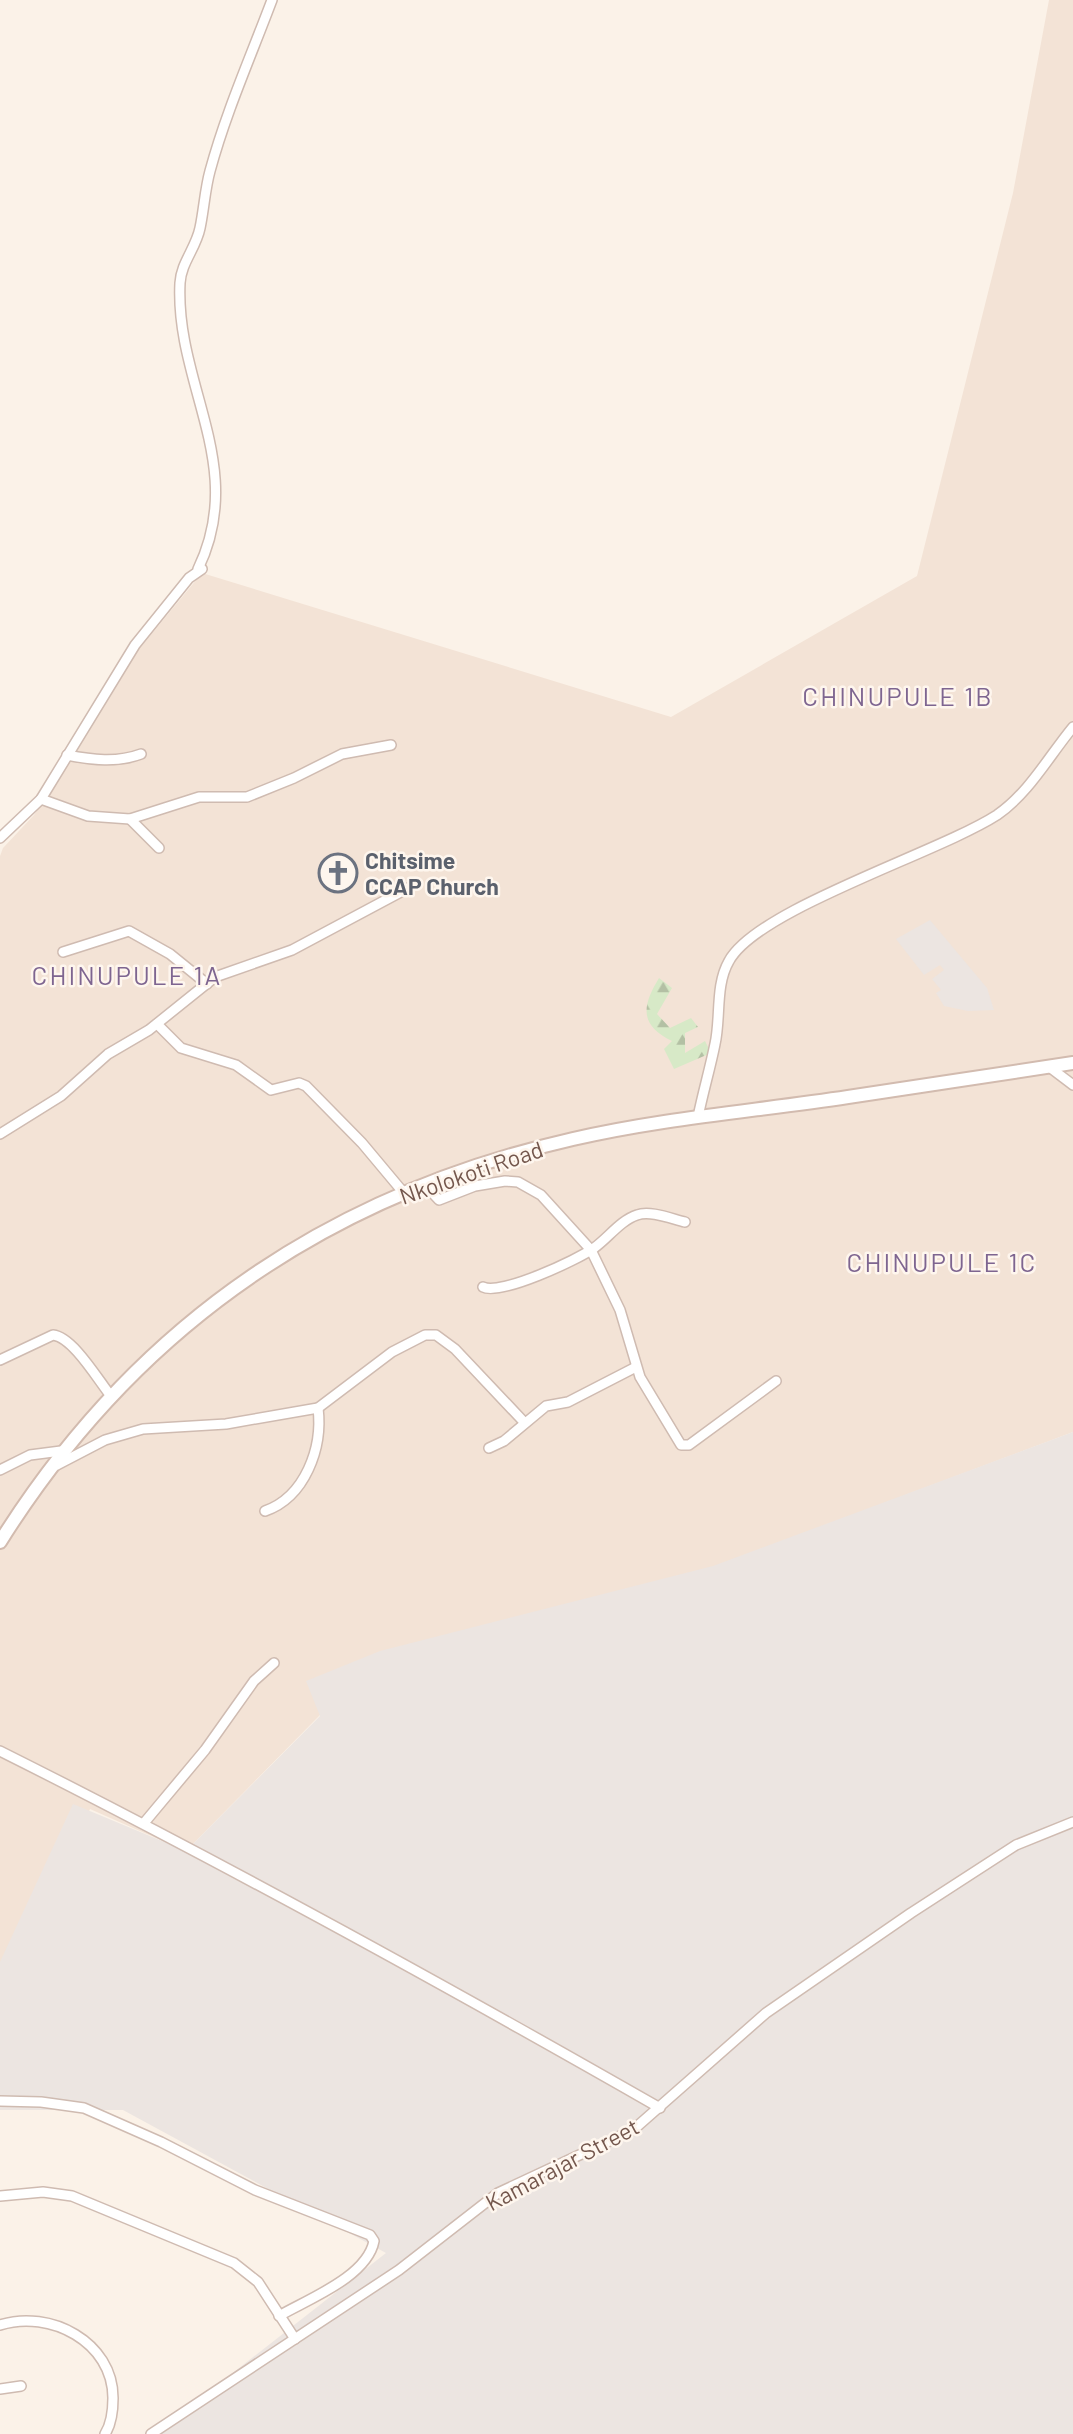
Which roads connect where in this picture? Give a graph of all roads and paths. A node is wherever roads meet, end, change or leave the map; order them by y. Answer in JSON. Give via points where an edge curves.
{"nodes":[{"id":1,"x":272,"y":0,"type":"edge"},
{"id":2,"x":1073,"y":727,"type":"edge"},
{"id":3,"x":391,"y":745,"type":"dead end"},
{"id":4,"x":141,"y":754,"type":"dead end"},
{"id":5,"x":67,"y":755,"type":"junction"},
{"id":6,"x":41,"y":799,"type":"junction"},
{"id":7,"x":130,"y":819,"type":"junction"},
{"id":8,"x":0,"y":838,"type":"edge"},
{"id":9,"x":159,"y":848,"type":"dead end"},
{"id":10,"x":412,"y":886,"type":"dead end"},
{"id":11,"x":63,"y":952,"type":"dead end"},
{"id":12,"x":207,"y":984,"type":"junction"},
{"id":13,"x":157,"y":1024,"type":"junction"},
{"id":14,"x":1073,"y":1063,"type":"edge"},
{"id":15,"x":1048,"y":1066,"type":"junction"},
{"id":16,"x":1073,"y":1085,"type":"edge"},
{"id":17,"x":698,"y":1117,"type":"junction"},
{"id":18,"x":0,"y":1135,"type":"edge"},
{"id":19,"x":424,"y":1184,"type":"junction"},
{"id":20,"x":403,"y":1192,"type":"junction"},
{"id":21,"x":685,"y":1222,"type":"dead end"},
{"id":22,"x":591,"y":1250,"type":"junction"},
{"id":23,"x":483,"y":1287,"type":"dead end"},
{"id":24,"x":0,"y":1360,"type":"edge"},
{"id":25,"x":636,"y":1367,"type":"junction"},
{"id":26,"x":776,"y":1381,"type":"dead end"},
{"id":27,"x":110,"y":1396,"type":"junction"},
{"id":28,"x":318,"y":1408,"type":"junction"},
{"id":29,"x":524,"y":1422,"type":"junction"},
{"id":30,"x":489,"y":1448,"type":"dead end"},
{"id":31,"x":61,"y":1451,"type":"junction"},
{"id":32,"x":49,"y":1469,"type":"junction"},
{"id":33,"x":0,"y":1470,"type":"edge"},
{"id":34,"x":265,"y":1511,"type":"dead end"},
{"id":35,"x":0,"y":1542,"type":"edge"},
{"id":36,"x":274,"y":1663,"type":"dead end"},
{"id":37,"x":0,"y":1751,"type":"edge"},
{"id":38,"x":1073,"y":1822,"type":"edge"},
{"id":39,"x":144,"y":1824,"type":"junction"},
{"id":40,"x":0,"y":2101,"type":"edge"},
{"id":41,"x":660,"y":2108,"type":"junction"},
{"id":42,"x":0,"y":2196,"type":"edge"},
{"id":43,"x":279,"y":2316,"type":"junction"},
{"id":44,"x":0,"y":2325,"type":"edge"},
{"id":45,"x":295,"y":2339,"type":"junction"},
{"id":46,"x":21,"y":2386,"type":"dead end"},
{"id":47,"x":0,"y":2389,"type":"edge"},
{"id":48,"x":105,"y":2434,"type":"edge"},
{"id":49,"x":151,"y":2434,"type":"edge"}],
"edges":[{"from":1,"to":5,"type":"street","via":[[209,172],[199,231],[180,279],[180,322],[209,436],[218,510],[210,543],[200,569],[135,645]]},
{"from":2,"to":17,"type":"street","via":[[1024,791],[997,814],[962,835],[806,904],[738,948],[723,974],[715,1044]]},
{"from":3,"to":7,"type":"street","via":[[342,754],[247,797],[199,797]]},
{"from":4,"to":5,"type":"street","via":[[106,760]]},
{"from":5,"to":6,"type":"street"},
{"from":6,"to":7,"type":"street","via":[[77,813]]},
{"from":6,"to":8,"type":"street"},
{"from":7,"to":9,"type":"street"},
{"from":10,"to":12,"type":"street","via":[[331,932]]},
{"from":11,"to":12,"type":"street","via":[[129,931],[170,954]]},
{"from":12,"to":13,"type":"street"},
{"from":13,"to":18,"type":"street","via":[[108,1054],[78,1084]]},
{"from":13,"to":20,"type":"street","via":[[181,1048],[236,1065],[271,1090],[303,1084]]},
{"from":14,"to":15,"type":"main road","name":"Nkolokoti Road"},
{"from":15,"to":16,"type":"street"},
{"from":15,"to":17,"type":"main road","name":"Nkolokoti Road"},
{"from":17,"to":19,"type":"main road","name":"Nkolokoti Road","via":[[575,1139]]},
{"from":19,"to":20,"type":"main road","name":"Nkolokoti Road"},
{"from":19,"to":22,"type":"street","via":[[442,1200],[490,1182],[518,1182],[541,1195]]},
{"from":20,"to":27,"type":"main road","name":"Nkolokoti Road","via":[[285,1253],[218,1299]]},
{"from":21,"to":22,"type":"street","via":[[641,1213]]},
{"from":22,"to":23,"type":"street","via":[[503,1287]]},
{"from":22,"to":25,"type":"street","via":[[620,1310]]},
{"from":24,"to":27,"type":"street","via":[[53,1335],[61,1336]]},
{"from":25,"to":26,"type":"street","via":[[685,1446]]},
{"from":25,"to":29,"type":"street","via":[[568,1402],[545,1406]]},
{"from":27,"to":31,"type":"main road","name":"Nkolokoti Road"},
{"from":28,"to":29,"type":"street","via":[[391,1352],[418,1337],[436,1335],[474,1367]]},
{"from":28,"to":32,"type":"street","via":[[226,1424],[144,1429],[105,1440]]},
{"from":28,"to":34,"type":"street","via":[[318,1441],[304,1479],[288,1498]]},
{"from":29,"to":30,"type":"street"},
{"from":31,"to":32,"type":"main road","name":"Nkolokoti Road"},
{"from":31,"to":33,"type":"street","via":[[30,1455]]},
{"from":32,"to":35,"type":"main road","name":"Nkolokoti Road"},
{"from":36,"to":39,"type":"street","via":[[254,1681]]},
{"from":37,"to":39,"type":"street"},
{"from":38,"to":41,"type":"street","name":"Kamarajar Street","via":[[1016,1845],[806,1983],[730,2042]]},
{"from":39,"to":41,"type":"street"},
{"from":40,"to":43,"type":"street","via":[[84,2108],[255,2190],[370,2235],[374,2241],[367,2258],[330,2291]]},
{"from":41,"to":45,"type":"street","name":"Kamarajar Street","via":[[633,2130],[498,2193],[399,2270]]},
{"from":42,"to":43,"type":"street","via":[[62,2194],[119,2213],[248,2271]]},
{"from":43,"to":45,"type":"street"},
{"from":44,"to":48,"type":"street","via":[[38,2321],[64,2329],[93,2347],[111,2375],[112,2416]]},
{"from":45,"to":49,"type":"street","name":"Kamarajar Street"},
{"from":46,"to":47,"type":"street"}]}
